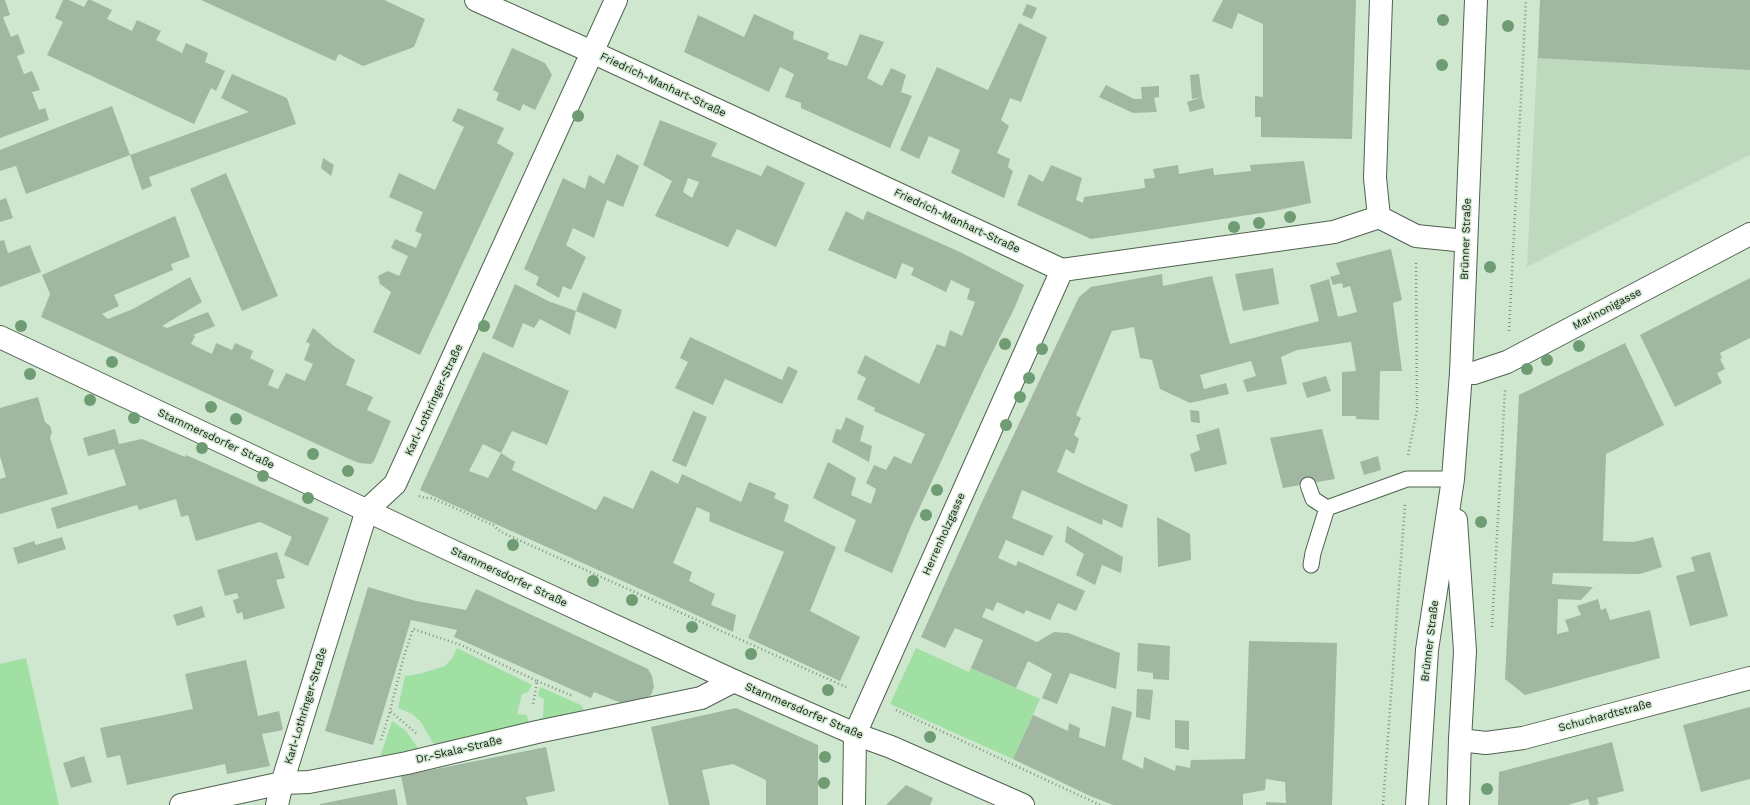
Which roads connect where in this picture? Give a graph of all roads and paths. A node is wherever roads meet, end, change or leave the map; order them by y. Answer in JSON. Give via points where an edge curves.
{"nodes":[{"id":1,"x":476,"y":0,"type":"edge"},
{"id":2,"x":616,"y":0,"type":"edge"},
{"id":3,"x":1380,"y":0,"type":"edge"},
{"id":4,"x":1476,"y":0,"type":"edge"},
{"id":5,"x":1526,"y":0,"type":"edge"},
{"id":6,"x":592,"y":52,"type":"junction"},
{"id":7,"x":1379,"y":217,"type":"junction"},
{"id":8,"x":1750,"y":234,"type":"edge"},
{"id":9,"x":1416,"y":236,"type":"junction"},
{"id":10,"x":1466,"y":241,"type":"junction"},
{"id":11,"x":1062,"y":270,"type":"junction"},
{"id":12,"x":0,"y":338,"type":"edge"},
{"id":13,"x":1507,"y":362,"type":"junction"},
{"id":14,"x":1461,"y":373,"type":"junction"},
{"id":15,"x":1407,"y":479,"type":"junction"},
{"id":16,"x":1453,"y":479,"type":"junction"},
{"id":17,"x":395,"y":484,"type":"junction"},
{"id":18,"x":1308,"y":485,"type":"dead end"},
{"id":19,"x":1327,"y":508,"type":"junction"},
{"id":20,"x":367,"y":510,"type":"junction"},
{"id":21,"x":1311,"y":565,"type":"dead end"},
{"id":22,"x":1492,"y":632,"type":"dead end"},
{"id":23,"x":1750,"y":678,"type":"edge"},
{"id":24,"x":734,"y":681,"type":"junction"},
{"id":25,"x":871,"y":698,"type":"junction"},
{"id":26,"x":537,"y":732,"type":"junction"},
{"id":27,"x":855,"y":734,"type":"junction"},
{"id":28,"x":1460,"y":740,"type":"junction"},
{"id":29,"x":432,"y":756,"type":"junction"},
{"id":30,"x":282,"y":784,"type":"junction"},
{"id":31,"x":181,"y":805,"type":"edge"},
{"id":32,"x":276,"y":805,"type":"edge"},
{"id":33,"x":854,"y":805,"type":"edge"},
{"id":34,"x":1023,"y":805,"type":"edge"},
{"id":35,"x":1100,"y":805,"type":"edge"},
{"id":36,"x":1383,"y":805,"type":"edge"},
{"id":37,"x":1418,"y":805,"type":"edge"},
{"id":38,"x":1458,"y":805,"type":"edge"}],
"edges":[{"from":1,"to":6,"type":"street","name":"Friedrich-Manhart-Straße"},
{"from":2,"to":6,"type":"street","name":"Karl-Lothringer-Straße"},
{"from":3,"to":7,"type":"street","via":[[1375,178]]},
{"from":4,"to":10,"type":"street","name":"Brünner Straße"},
{"from":5,"to":13,"type":"path"},
{"from":6,"to":11,"type":"street","name":"Friedrich-Manhart-Straße"},
{"from":6,"to":17,"type":"street","name":"Karl-Lothringer-Straße"},
{"from":7,"to":9,"type":"street"},
{"from":7,"to":11,"type":"street","via":[[1334,232]]},
{"from":8,"to":13,"type":"street","name":"Marinonigasse"},
{"from":9,"to":10,"type":"street"},
{"from":9,"to":15,"type":"path","via":[[1417,410],[1408,452]]},
{"from":10,"to":14,"type":"street","name":"Brünner Straße"},
{"from":11,"to":25,"type":"street","name":"Herrenholzgasse"},
{"from":12,"to":20,"type":"street","name":"Stammersdorfer Straße"},
{"from":13,"to":14,"type":"street","name":"Marinonigasse","via":[[1474,373]]},
{"from":13,"to":22,"type":"path"},
{"from":14,"to":16,"type":"street","name":"Brünner Straße"},
{"from":15,"to":16,"type":"lane"},
{"from":15,"to":19,"type":"lane"},
{"from":15,"to":36,"type":"path"},
{"from":16,"to":28,"type":"street","name":"Brünner Straße","via":[[1465,651]]},
{"from":16,"to":37,"type":"street","name":"Brünner Straße","via":[[1427,650]]},
{"from":17,"to":20,"type":"street","name":"Karl-Lothringer-Straße"},
{"from":17,"to":25,"type":"path","via":[[493,525],[500,532]]},
{"from":18,"to":19,"type":"lane","via":[[1313,499]]},
{"from":19,"to":21,"type":"lane"},
{"from":20,"to":24,"type":"street","name":"Stammersdorfer Straße"},
{"from":20,"to":30,"type":"street","name":"Karl-Lothringer-Straße"},
{"from":23,"to":28,"type":"street","name":"Schuchardtstraße","via":[[1523,738],[1486,743]]},
{"from":24,"to":26,"type":"street","name":"Dr.-Skala-Straße","via":[[700,698]]},
{"from":24,"to":27,"type":"street","name":"Stammersdorfer Straße"},
{"from":25,"to":27,"type":"street","name":"Herrenholzgasse"},
{"from":25,"to":35,"type":"path"},
{"from":26,"to":29,"type":"street","name":"Dr.-Skala-Straße"},
{"from":26,"to":29,"type":"path","via":[[533,700],[537,681],[461,645],[414,629],[390,710],[420,736]]},
{"from":27,"to":33,"type":"street","name":"Herrenholzgasse"},
{"from":27,"to":34,"type":"street","name":"Stammersdorfer Straße","via":[[891,747]]},
{"from":28,"to":38,"type":"street","name":"Brünner Straße"},
{"from":29,"to":30,"type":"street","name":"Dr.-Skala-Straße","via":[[309,782]]},
{"from":30,"to":31,"type":"street","name":"Dr.-Skala-Straße"},
{"from":30,"to":32,"type":"street","name":"Karl-Lothringer-Straße"}]}
